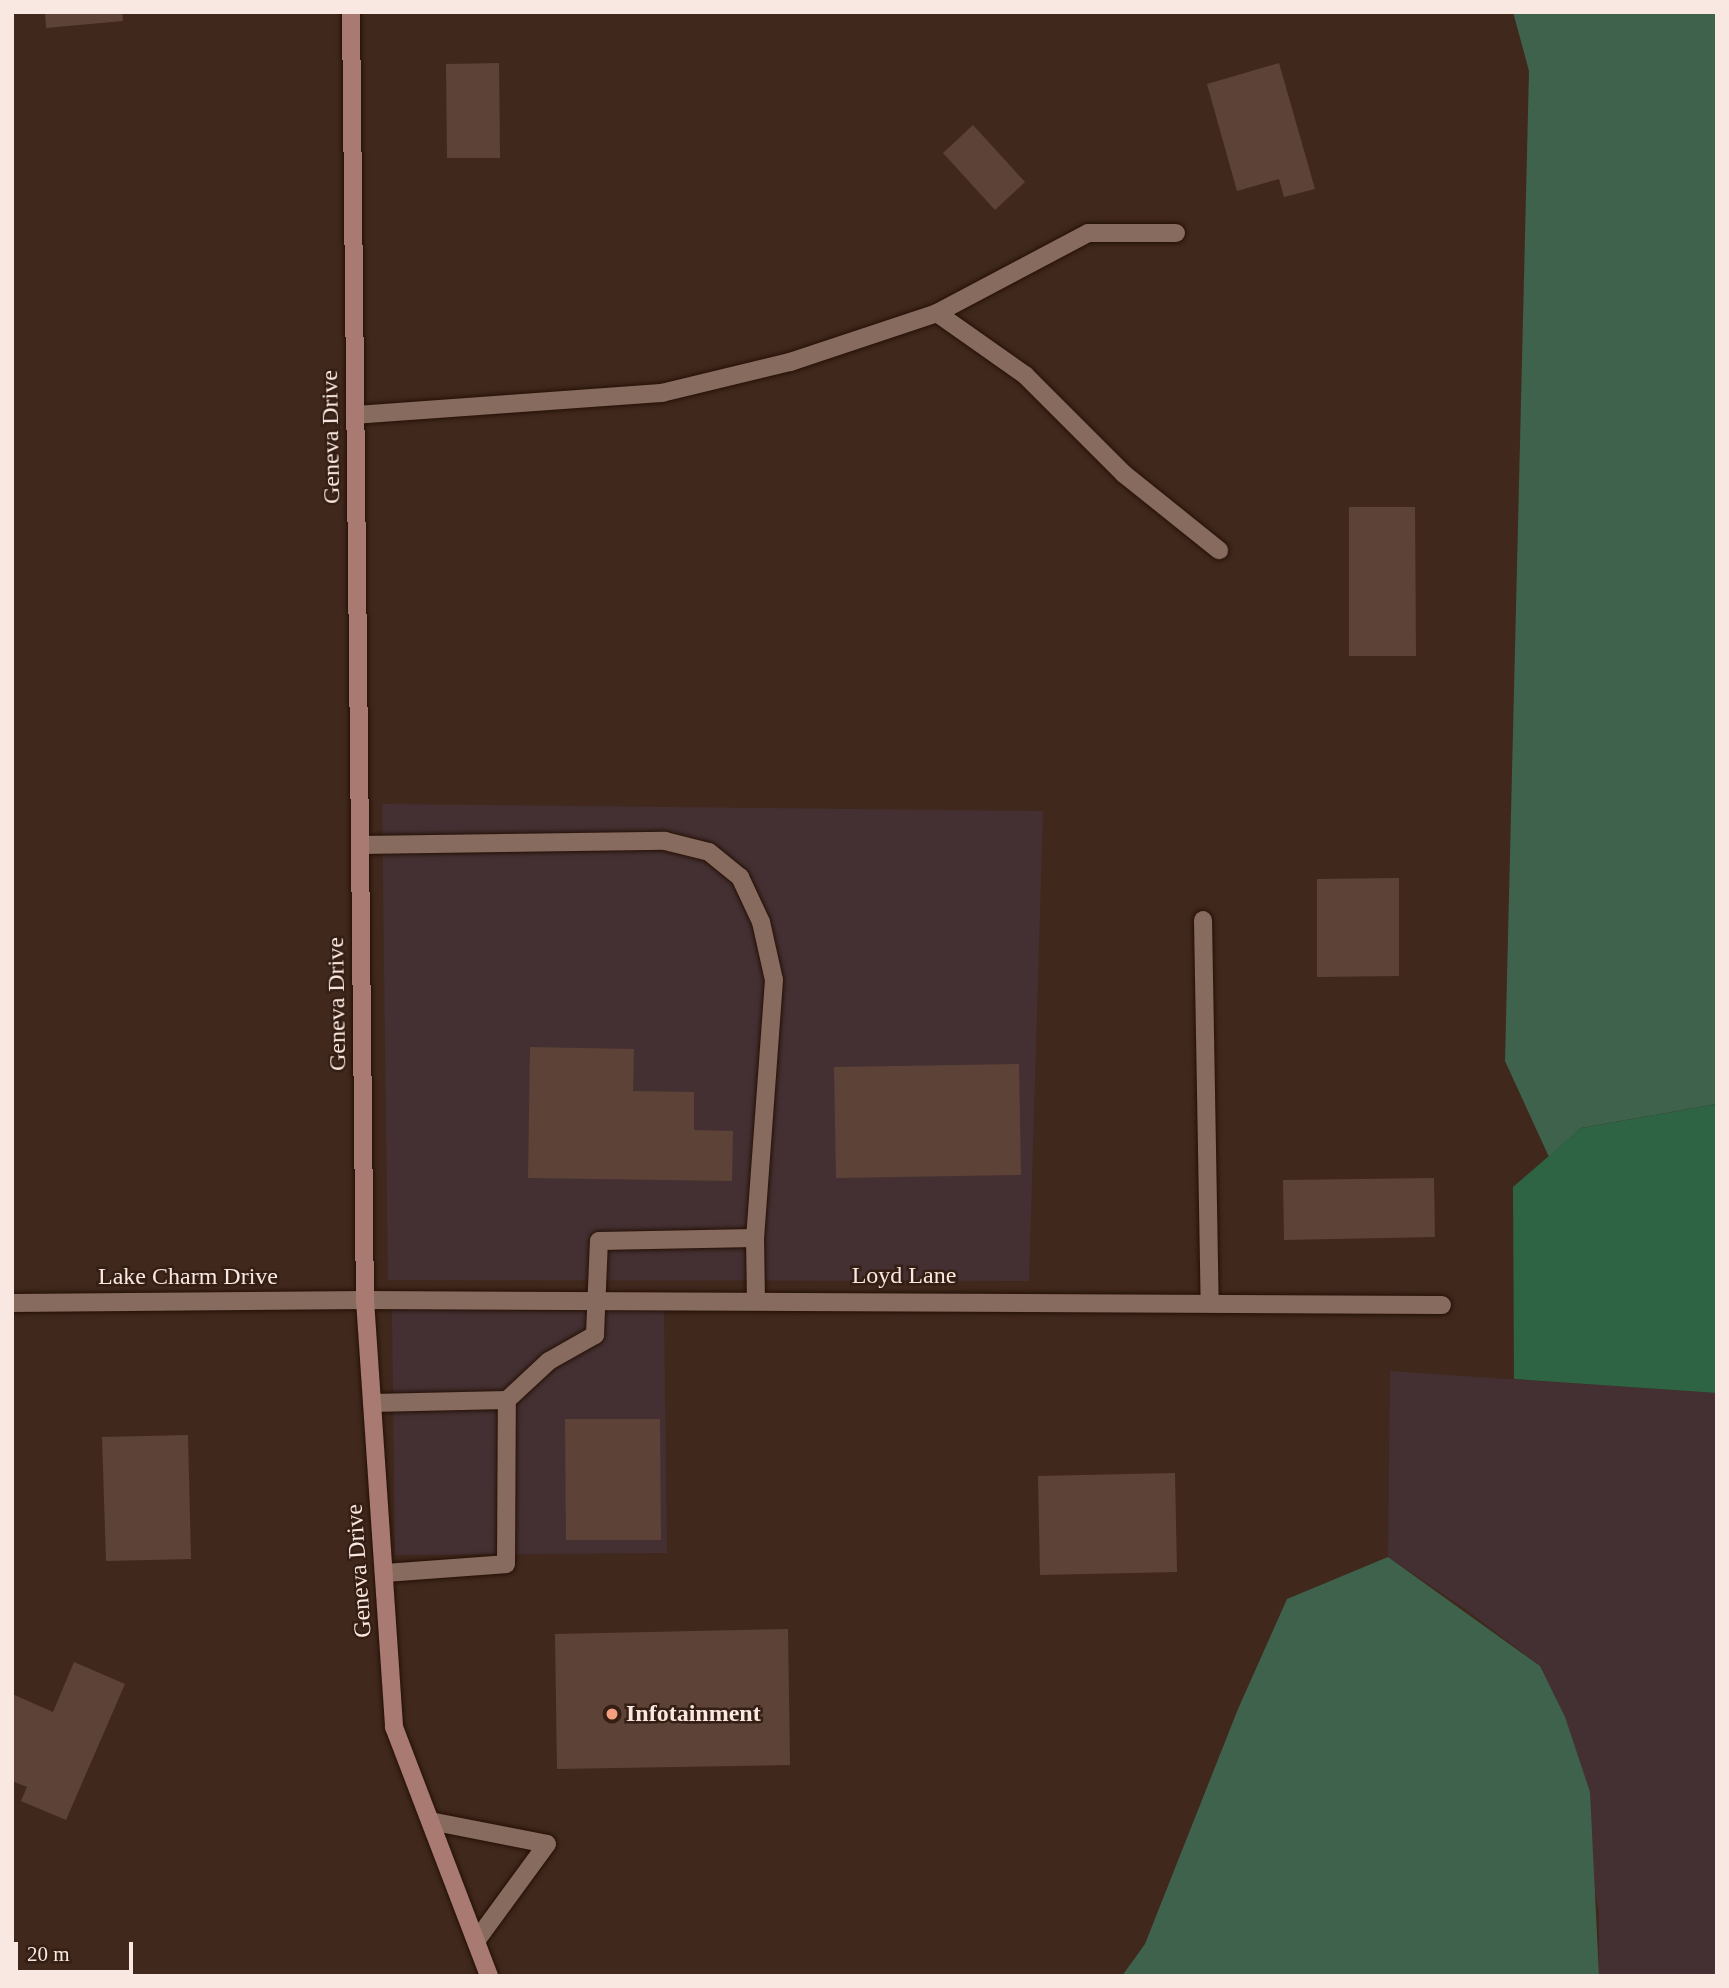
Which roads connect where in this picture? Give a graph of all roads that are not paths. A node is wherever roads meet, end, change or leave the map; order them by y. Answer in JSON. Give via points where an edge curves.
{"nodes":[{"id":1,"x":351,"y":12,"type":"edge"},
{"id":2,"x":1176,"y":233,"type":"dead end"},
{"id":3,"x":937,"y":313,"type":"junction"},
{"id":4,"x":355,"y":415,"type":"junction"},
{"id":5,"x":1219,"y":550,"type":"dead end"},
{"id":6,"x":360,"y":845,"type":"junction"},
{"id":7,"x":1203,"y":920,"type":"dead end"},
{"id":8,"x":755,"y":1238,"type":"junction"},
{"id":9,"x":597,"y":1299,"type":"junction"},
{"id":10,"x":365,"y":1300,"type":"junction"},
{"id":11,"x":756,"y":1300,"type":"junction"},
{"id":12,"x":12,"y":1303,"type":"edge"},
{"id":13,"x":1210,"y":1303,"type":"junction"},
{"id":14,"x":1442,"y":1305,"type":"dead end"},
{"id":15,"x":507,"y":1400,"type":"junction"},
{"id":16,"x":372,"y":1403,"type":"junction"},
{"id":17,"x":384,"y":1573,"type":"junction"},
{"id":18,"x":430,"y":1821,"type":"junction"},
{"id":19,"x":476,"y":1941,"type":"junction"},
{"id":20,"x":489,"y":1976,"type":"edge"}],
"edges":[{"from":1,"to":4,"type":"main road","name":"Geneva Drive"},
{"from":2,"to":3,"type":"street","via":[[1088,233]]},
{"from":3,"to":4,"type":"street","via":[[790,362],[662,393]]},
{"from":3,"to":5,"type":"street","via":[[1025,375],[1124,474]]},
{"from":4,"to":6,"type":"main road","name":"Geneva Drive"},
{"from":6,"to":8,"type":"street","via":[[665,841],[709,852],[740,877],[761,922],[774,981]]},
{"from":6,"to":10,"type":"main road","name":"Geneva Drive"},
{"from":7,"to":13,"type":"street"},
{"from":8,"to":9,"type":"street","via":[[599,1241]]},
{"from":8,"to":11,"type":"street"},
{"from":9,"to":10,"type":"street","name":"Loyd Lane"},
{"from":9,"to":11,"type":"street","name":"Loyd Lane"},
{"from":9,"to":15,"type":"street","via":[[595,1335],[549,1361]]},
{"from":10,"to":12,"type":"street","name":"Lake Charm Drive"},
{"from":10,"to":16,"type":"main road","name":"Geneva Drive"},
{"from":11,"to":13,"type":"street","name":"Loyd Lane"},
{"from":13,"to":14,"type":"street","name":"Loyd Lane"},
{"from":15,"to":16,"type":"street"},
{"from":15,"to":17,"type":"street","via":[[506,1564]]},
{"from":16,"to":17,"type":"main road","name":"Geneva Drive"},
{"from":17,"to":18,"type":"main road","name":"Geneva Drive","via":[[394,1727]]},
{"from":18,"to":19,"type":"main road","name":"Geneva Drive"},
{"from":18,"to":19,"type":"street","via":[[547,1844]]},
{"from":19,"to":20,"type":"main road","name":"Geneva Drive"}]}
